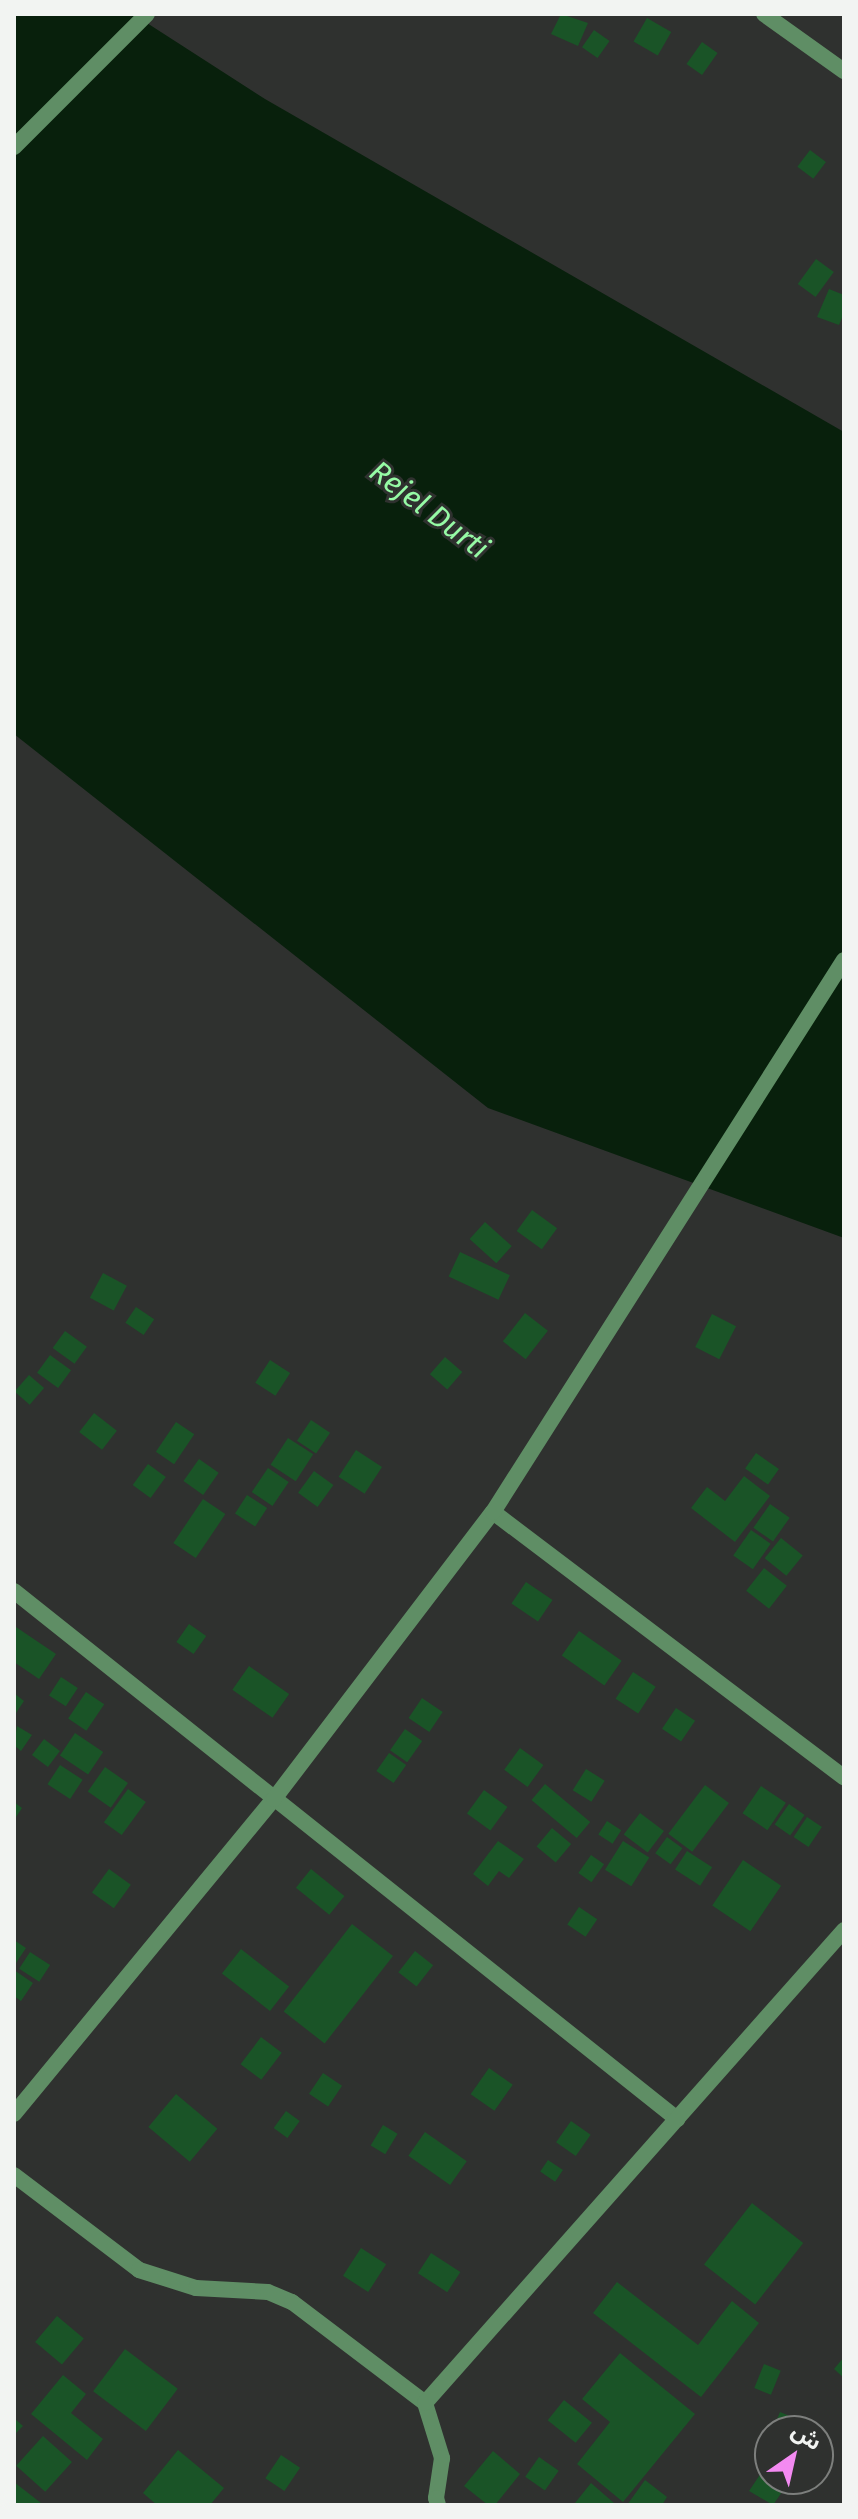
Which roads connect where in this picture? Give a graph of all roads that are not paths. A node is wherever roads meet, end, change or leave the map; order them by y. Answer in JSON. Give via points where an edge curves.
{"nodes":[{"id":1,"x":147,"y":14,"type":"edge"},
{"id":2,"x":764,"y":14,"type":"edge"},
{"id":3,"x":844,"y":71,"type":"edge"},
{"id":4,"x":14,"y":147,"type":"edge"},
{"id":5,"x":844,"y":960,"type":"edge"},
{"id":6,"x":493,"y":1512,"type":"junction"},
{"id":7,"x":14,"y":1591,"type":"edge"},
{"id":8,"x":844,"y":1777,"type":"edge"},
{"id":9,"x":274,"y":1799,"type":"junction"},
{"id":10,"x":844,"y":1930,"type":"edge"},
{"id":11,"x":14,"y":2114,"type":"edge"},
{"id":12,"x":677,"y":2119,"type":"junction"},
{"id":13,"x":14,"y":2175,"type":"edge"},
{"id":14,"x":425,"y":2403,"type":"junction"},
{"id":15,"x":438,"y":2505,"type":"edge"}],
"edges":[{"from":1,"to":4,"type":"street"},
{"from":2,"to":3,"type":"street"},
{"from":5,"to":6,"type":"street"},
{"from":6,"to":8,"type":"street"},
{"from":6,"to":9,"type":"street"},
{"from":7,"to":9,"type":"street"},
{"from":9,"to":11,"type":"street"},
{"from":9,"to":12,"type":"street"},
{"from":10,"to":12,"type":"street"},
{"from":12,"to":14,"type":"street"},
{"from":13,"to":14,"type":"street","via":[[139,2270],[196,2288],[268,2292],[292,2302]]},
{"from":14,"to":15,"type":"street","via":[[442,2458]]}]}
